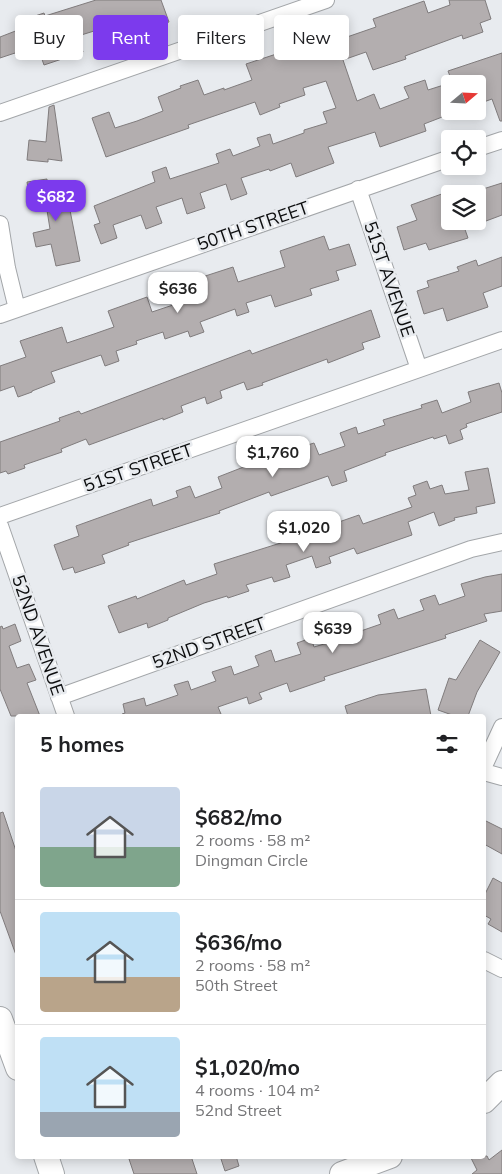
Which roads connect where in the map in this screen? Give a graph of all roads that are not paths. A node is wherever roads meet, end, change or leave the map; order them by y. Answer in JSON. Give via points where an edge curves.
{"nodes":[{"id":1,"x":326,"y":0,"type":"edge"},
{"id":2,"x":0,"y":113,"type":"edge"},
{"id":3,"x":502,"y":140,"type":"edge"},
{"id":4,"x":486,"y":145,"type":"edge"},
{"id":5,"x":441,"y":161,"type":"edge"},
{"id":6,"x":358,"y":189,"type":"junction"},
{"id":7,"x":0,"y":224,"type":"edge"},
{"id":8,"x":17,"y":309,"type":"junction"},
{"id":9,"x":0,"y":315,"type":"edge"},
{"id":10,"x":502,"y":340,"type":"edge"},
{"id":11,"x":420,"y":369,"type":"junction"},
{"id":12,"x":0,"y":516,"type":"edge"},
{"id":13,"x":0,"y":526,"type":"edge"},
{"id":14,"x":502,"y":542,"type":"edge"},
{"id":15,"x":59,"y":697,"type":"junction"},
{"id":16,"x":65,"y":714,"type":"edge"},
{"id":17,"x":502,"y":727,"type":"edge"},
{"id":18,"x":486,"y":762,"type":"edge"},
{"id":19,"x":486,"y":773,"type":"edge"},
{"id":20,"x":502,"y":777,"type":"edge"},
{"id":21,"x":486,"y":961,"type":"edge"},
{"id":22,"x":502,"y":969,"type":"edge"},
{"id":23,"x":0,"y":1019,"type":"edge"},
{"id":24,"x":15,"y":1060,"type":"edge"},
{"id":25,"x":502,"y":1083,"type":"edge"},
{"id":26,"x":486,"y":1099,"type":"edge"},
{"id":27,"x":47,"y":1159,"type":"edge"},
{"id":28,"x":382,"y":1159,"type":"edge"},
{"id":29,"x":52,"y":1174,"type":"edge"},
{"id":30,"x":342,"y":1174,"type":"edge"}],
"edges":[{"from":1,"to":2,"type":"street"},
{"from":3,"to":4,"type":"street"},
{"from":5,"to":6,"type":"street","name":"50TH STREET"},
{"from":6,"to":8,"type":"street","name":"50TH STREET"},
{"from":6,"to":11,"type":"street","name":"51ST AVENUE"},
{"from":7,"to":8,"type":"street"},
{"from":8,"to":9,"type":"street","name":"50TH STREET"},
{"from":10,"to":11,"type":"street","name":"51ST STREET"},
{"from":11,"to":12,"type":"street","name":"51ST STREET"},
{"from":13,"to":15,"type":"street","name":"52ND AVENUE"},
{"from":14,"to":15,"type":"street","name":"52ND STREET","via":[[462,552]]},
{"from":15,"to":16,"type":"street","name":"52ND AVENUE"},
{"from":17,"to":18,"type":"street"},
{"from":19,"to":20,"type":"street"},
{"from":21,"to":22,"type":"street"},
{"from":23,"to":24,"type":"street"},
{"from":25,"to":26,"type":"street"},
{"from":27,"to":29,"type":"street"},
{"from":28,"to":30,"type":"street"}]}
